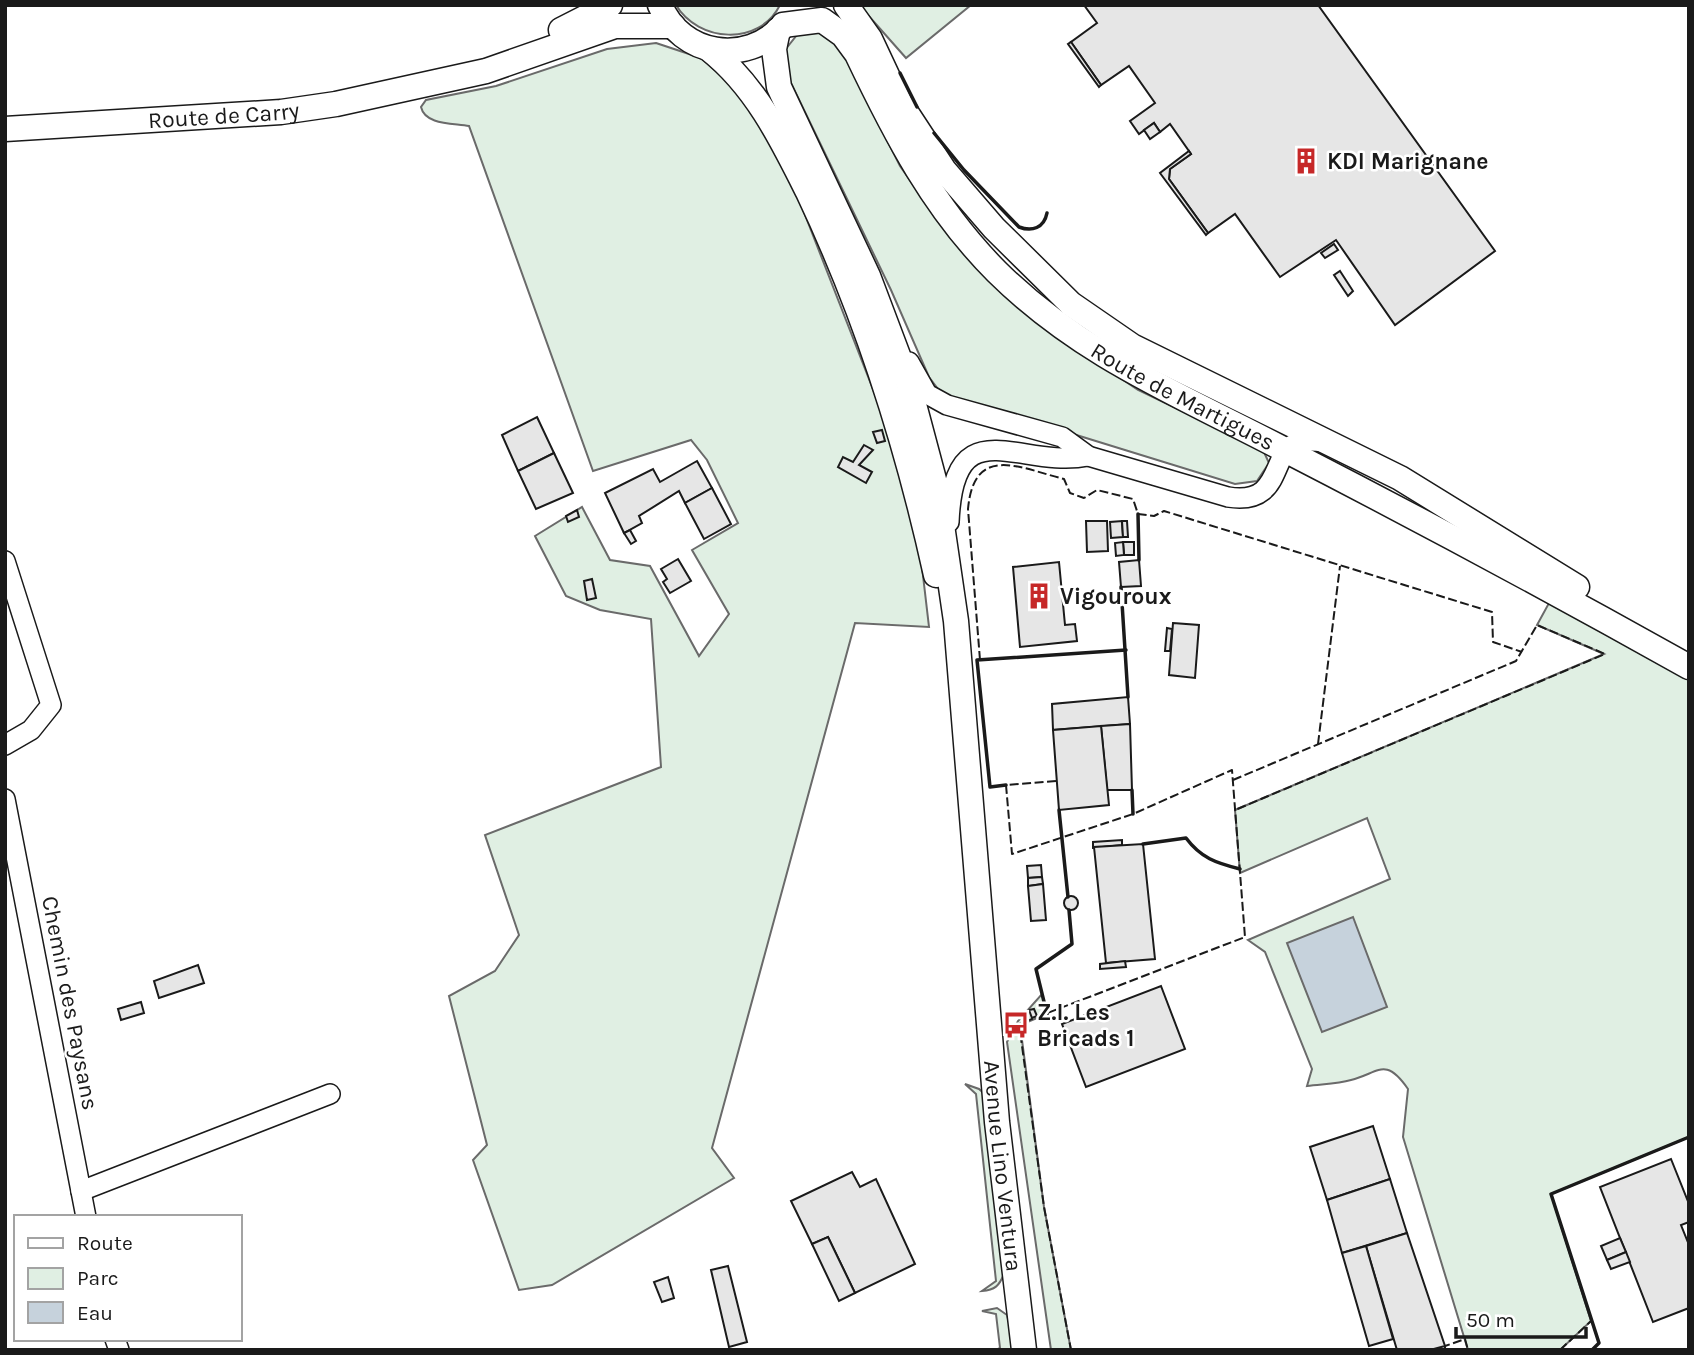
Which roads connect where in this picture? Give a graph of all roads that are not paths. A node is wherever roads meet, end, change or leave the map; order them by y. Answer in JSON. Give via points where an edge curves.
{"nodes":[{"id":1,"x":610,"y":5,"type":"edge"},
{"id":2,"x":846,"y":5,"type":"edge"},
{"id":3,"x":666,"y":16,"type":"edge"},
{"id":4,"x":785,"y":20,"type":"edge"},
{"id":5,"x":709,"y":49,"type":"junction"},
{"id":6,"x":439,"y":82,"type":"junction"},
{"id":7,"x":5,"y":129,"type":"edge"},
{"id":8,"x":882,"y":312,"type":"junction"},
{"id":9,"x":1331,"y":443,"type":"junction"},
{"id":10,"x":1287,"y":451,"type":"junction"},
{"id":11,"x":1088,"y":456,"type":"junction"},
{"id":12,"x":947,"y":550,"type":"junction"},
{"id":13,"x":5,"y":561,"type":"edge"},
{"id":14,"x":1689,"y":652,"type":"edge"},
{"id":15,"x":1689,"y":667,"type":"edge"},
{"id":16,"x":5,"y":746,"type":"edge"},
{"id":17,"x":5,"y":799,"type":"edge"},
{"id":18,"x":970,"y":806,"type":"junction"},
{"id":19,"x":994,"y":1062,"type":"junction"},
{"id":20,"x":330,"y":1094,"type":"dead end"},
{"id":21,"x":81,"y":1192,"type":"junction"},
{"id":22,"x":86,"y":1215,"type":"edge"},
{"id":23,"x":1024,"y":1350,"type":"edge"},
{"id":24,"x":1041,"y":1350,"type":"edge"}],
"edges":[{"from":1,"to":6,"type":"main road","name":"Route de Carry"},
{"from":2,"to":9,"type":"main road","name":"Route de Martigues","via":[[870,38],[900,103],[944,170],[994,228],[1071,304],[1132,346]]},
{"from":3,"to":5,"type":"main road","via":[[689,40]]},
{"from":3,"to":6,"type":"main road","name":"Route de Carry","via":[[615,26],[486,71]]},
{"from":4,"to":5,"type":"main road","via":[[746,49]]},
{"from":4,"to":8,"type":"main road","via":[[774,49],[779,87]]},
{"from":4,"to":10,"type":"main road","name":"Route de Martigues","via":[[822,20],[843,35],[922,181],[959,231],[1045,316],[1108,360]]},
{"from":5,"to":18,"type":"main road","via":[[756,97],[793,162],[835,249],[902,437],[946,621]]},
{"from":6,"to":7,"type":"main road","name":"Route de Carry","via":[[281,112]]},
{"from":8,"to":11,"type":"street","via":[[927,394],[1062,438]]},
{"from":8,"to":12,"type":"main road","via":[[924,435]]},
{"from":9,"to":10,"type":"street","via":[[1306,441]]},
{"from":9,"to":14,"type":"main road","name":"Route de Martigues","via":[[1400,478]]},
{"from":10,"to":11,"type":"street","via":[[1264,490],[1241,498]]},
{"from":10,"to":15,"type":"main road","name":"Route de Martigues"},
{"from":11,"to":12,"type":"street","via":[[1059,459],[994,449],[970,457],[953,486]]},
{"from":12,"to":18,"type":"main road","via":[[957,621]]},
{"from":13,"to":16,"type":"street","via":[[51,705],[31,730]]},
{"from":17,"to":21,"type":"street","name":"Chemin des Paysans"},
{"from":18,"to":19,"type":"main road"},
{"from":19,"to":23,"type":"main road","name":"Avenue Lino Ventura"},
{"from":19,"to":24,"type":"main road","name":"Avenue Lino Ventura"},
{"from":20,"to":21,"type":"street"},
{"from":21,"to":22,"type":"street","name":"Chemin des Paysans"}]}
